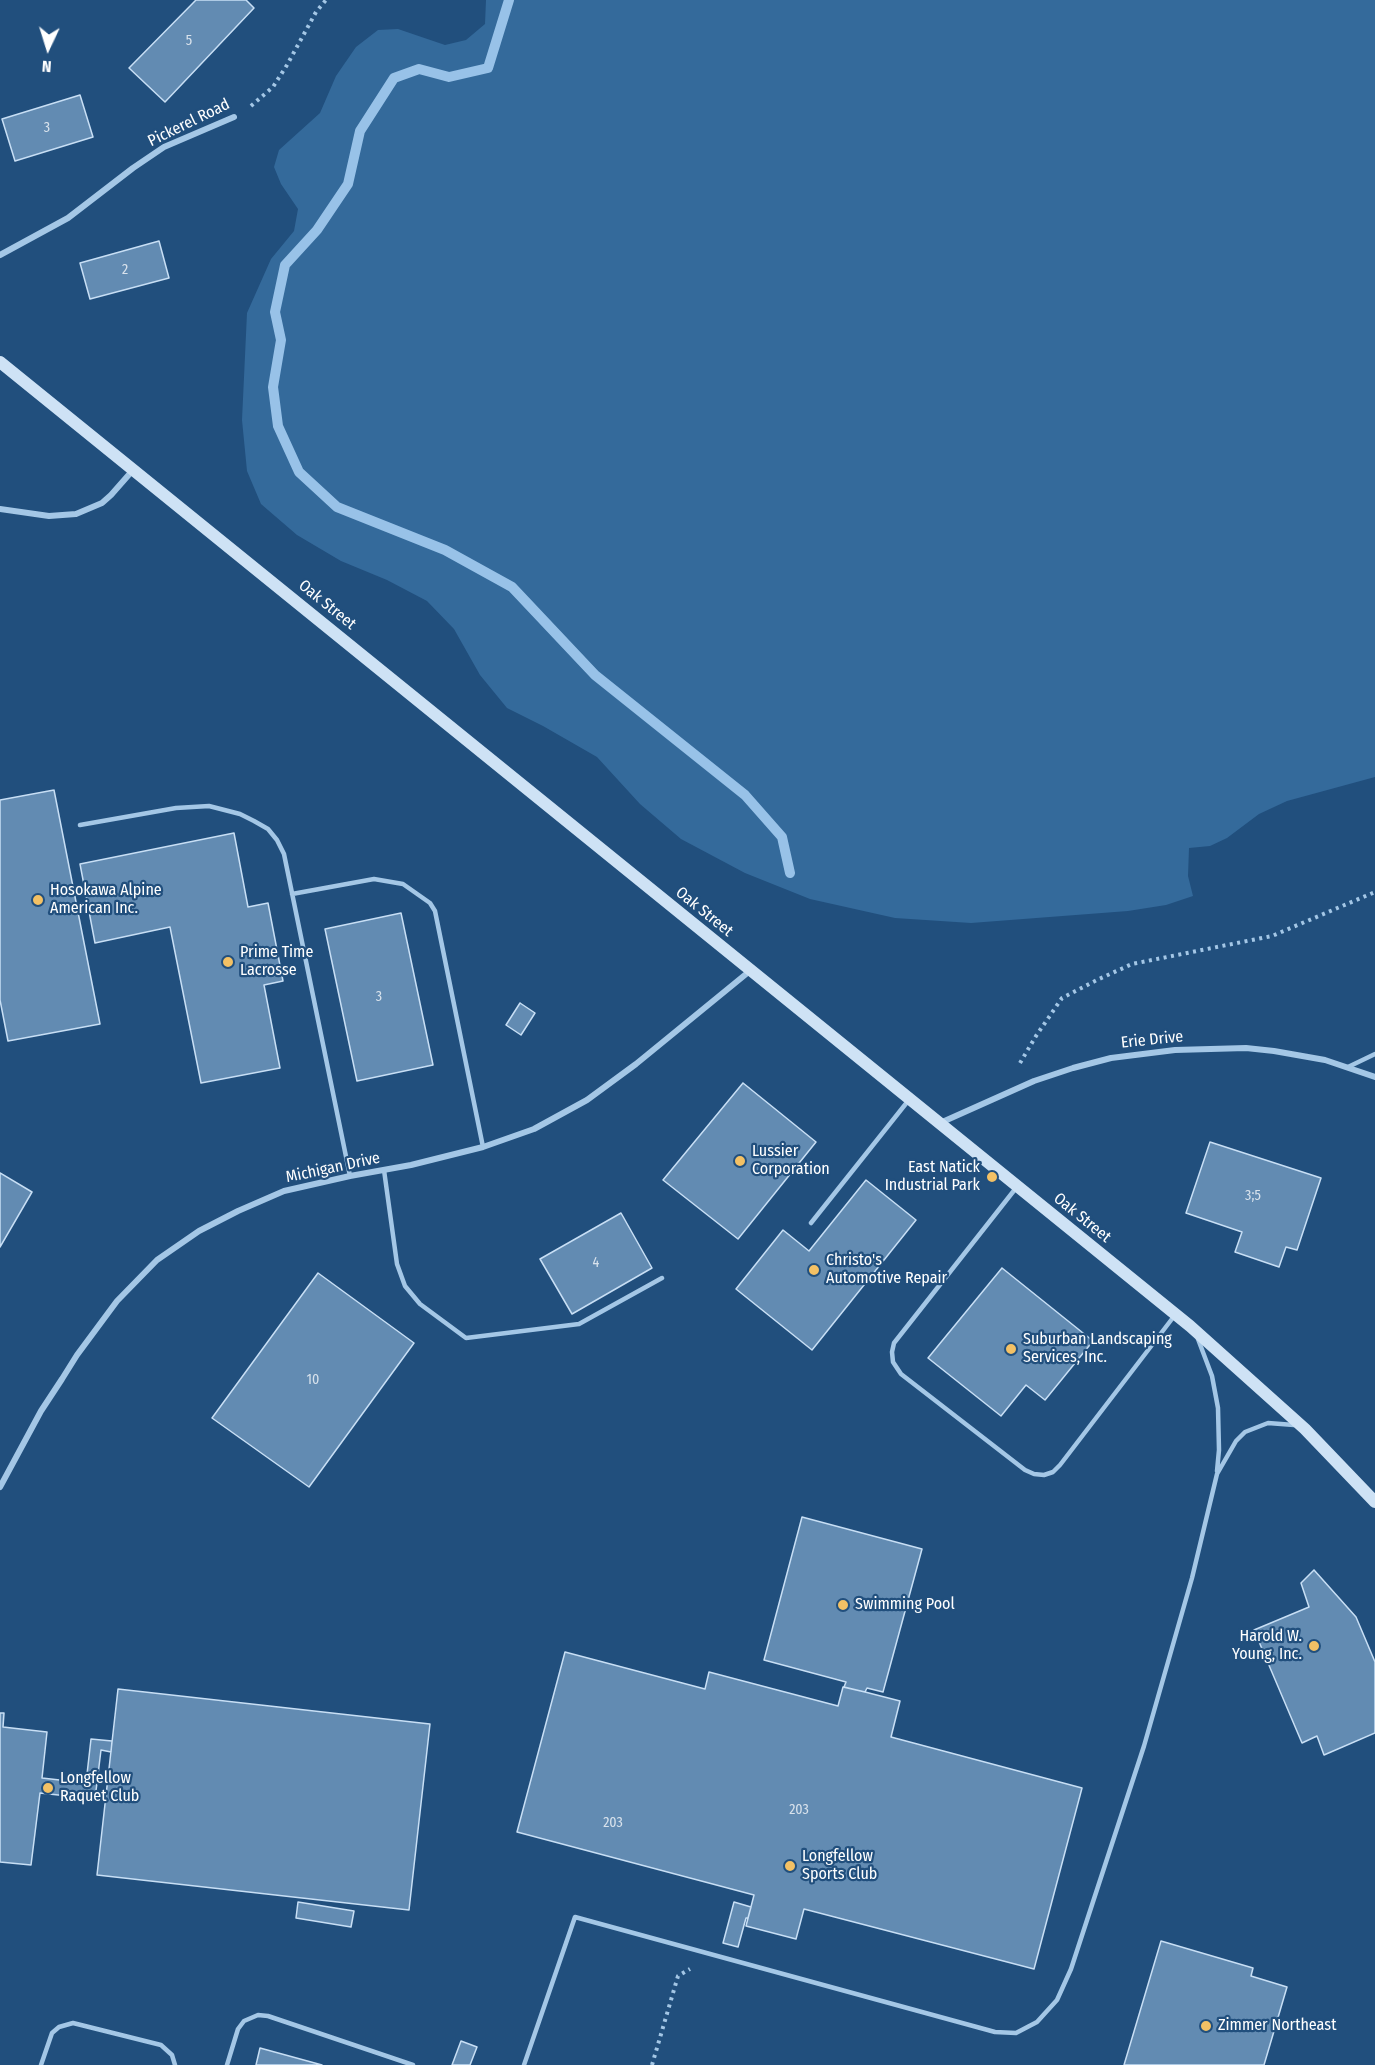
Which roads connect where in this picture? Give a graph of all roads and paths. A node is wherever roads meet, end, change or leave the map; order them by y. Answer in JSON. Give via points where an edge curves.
{"nodes":[{"id":1,"x":326,"y":0,"type":"edge"},
{"id":2,"x":234,"y":117,"type":"joint"},
{"id":3,"x":0,"y":255,"type":"edge"},
{"id":4,"x":0,"y":362,"type":"edge"},
{"id":5,"x":134,"y":469,"type":"junction"},
{"id":6,"x":0,"y":509,"type":"edge"},
{"id":7,"x":80,"y":825,"type":"dead end"},
{"id":8,"x":1375,"y":892,"type":"edge"},
{"id":9,"x":292,"y":894,"type":"junction"},
{"id":10,"x":751,"y":970,"type":"junction"},
{"id":11,"x":1375,"y":1054,"type":"edge"},
{"id":12,"x":1348,"y":1067,"type":"junction"},
{"id":13,"x":1375,"y":1077,"type":"edge"},
{"id":14,"x":1002,"y":1095,"type":"junction"},
{"id":15,"x":910,"y":1099,"type":"junction"},
{"id":16,"x":940,"y":1123,"type":"junction"},
{"id":17,"x":483,"y":1147,"type":"junction"},
{"id":18,"x":384,"y":1170,"type":"junction"},
{"id":19,"x":350,"y":1176,"type":"junction"},
{"id":20,"x":1017,"y":1186,"type":"junction"},
{"id":21,"x":811,"y":1223,"type":"dead end"},
{"id":22,"x":663,"y":1278,"type":"dead end"},
{"id":23,"x":1175,"y":1315,"type":"junction"},
{"id":24,"x":1190,"y":1326,"type":"junction"},
{"id":25,"x":1305,"y":1429,"type":"junction"},
{"id":26,"x":1217,"y":1474,"type":"junction"},
{"id":27,"x":0,"y":1487,"type":"edge"},
{"id":28,"x":1375,"y":1502,"type":"edge"},
{"id":29,"x":672,"y":1996,"type":"dead end"},
{"id":30,"x":41,"y":2065,"type":"edge"},
{"id":31,"x":175,"y":2065,"type":"edge"},
{"id":32,"x":227,"y":2065,"type":"edge"},
{"id":33,"x":413,"y":2065,"type":"edge"},
{"id":34,"x":524,"y":2065,"type":"edge"},
{"id":35,"x":652,"y":2065,"type":"edge"}],
"edges":[{"from":1,"to":2,"type":"path","name":"Pickerel Road","via":[[273,87]]},
{"from":2,"to":3,"type":"street","name":"Pickerel Road","via":[[164,147],[68,218]]},
{"from":4,"to":5,"type":"main road","name":"Oak Street"},
{"from":5,"to":6,"type":"street","via":[[102,503],[76,514],[49,516]]},
{"from":5,"to":10,"type":"main road","name":"Oak Street"},
{"from":7,"to":9,"type":"lane","via":[[195,806],[240,814],[267,829],[277,840]]},
{"from":8,"to":14,"type":"path","via":[[1272,936],[1132,964],[1062,998]]},
{"from":9,"to":17,"type":"lane","via":[[374,879],[403,884],[430,903],[435,911]]},
{"from":9,"to":19,"type":"lane"},
{"from":10,"to":15,"type":"main road","name":"Oak Street"},
{"from":10,"to":17,"type":"street","name":"Michigan Drive","via":[[587,1100],[534,1129]]},
{"from":11,"to":12,"type":"lane"},
{"from":12,"to":13,"type":"street","name":"Erie Drive"},
{"from":12,"to":14,"type":"street","name":"Erie Drive","via":[[1246,1048],[1175,1050],[1111,1058]]},
{"from":14,"to":16,"type":"street","name":"Erie Drive"},
{"from":15,"to":16,"type":"main road","name":"Oak Street"},
{"from":15,"to":21,"type":"lane"},
{"from":16,"to":20,"type":"main road","name":"Oak Street"},
{"from":17,"to":18,"type":"street","name":"Michigan Drive"},
{"from":18,"to":19,"type":"street","name":"Michigan Drive"},
{"from":18,"to":22,"type":"lane","via":[[397,1264],[405,1286],[420,1304],[466,1338],[579,1324]]},
{"from":19,"to":27,"type":"street","name":"Michigan Drive","via":[[284,1191],[238,1211],[199,1231],[157,1260],[117,1301],[77,1355]]},
{"from":20,"to":23,"type":"main road","name":"Oak Street"},
{"from":20,"to":23,"type":"lane","via":[[894,1343],[893,1362],[901,1374],[1025,1470],[1044,1475],[1060,1465]]},
{"from":23,"to":24,"type":"main road","name":"Oak Street"},
{"from":24,"to":25,"type":"main road","name":"Oak Street"},
{"from":24,"to":26,"type":"lane","via":[[1208,1361],[1218,1408]]},
{"from":25,"to":26,"type":"lane","via":[[1293,1424],[1268,1423],[1245,1432]]},
{"from":25,"to":28,"type":"main road","name":"Oak Street"},
{"from":26,"to":34,"type":"lane","via":[[1140,1757],[1071,1969],[1057,2000],[1037,2022],[1016,2033],[995,2032],[575,1917]]},
{"from":29,"to":35,"type":"path"},
{"from":30,"to":31,"type":"lane","via":[[51,2033],[73,2024],[161,2045],[172,2055]]},
{"from":32,"to":33,"type":"lane","via":[[238,2029],[244,2021],[258,2015]]}]}
